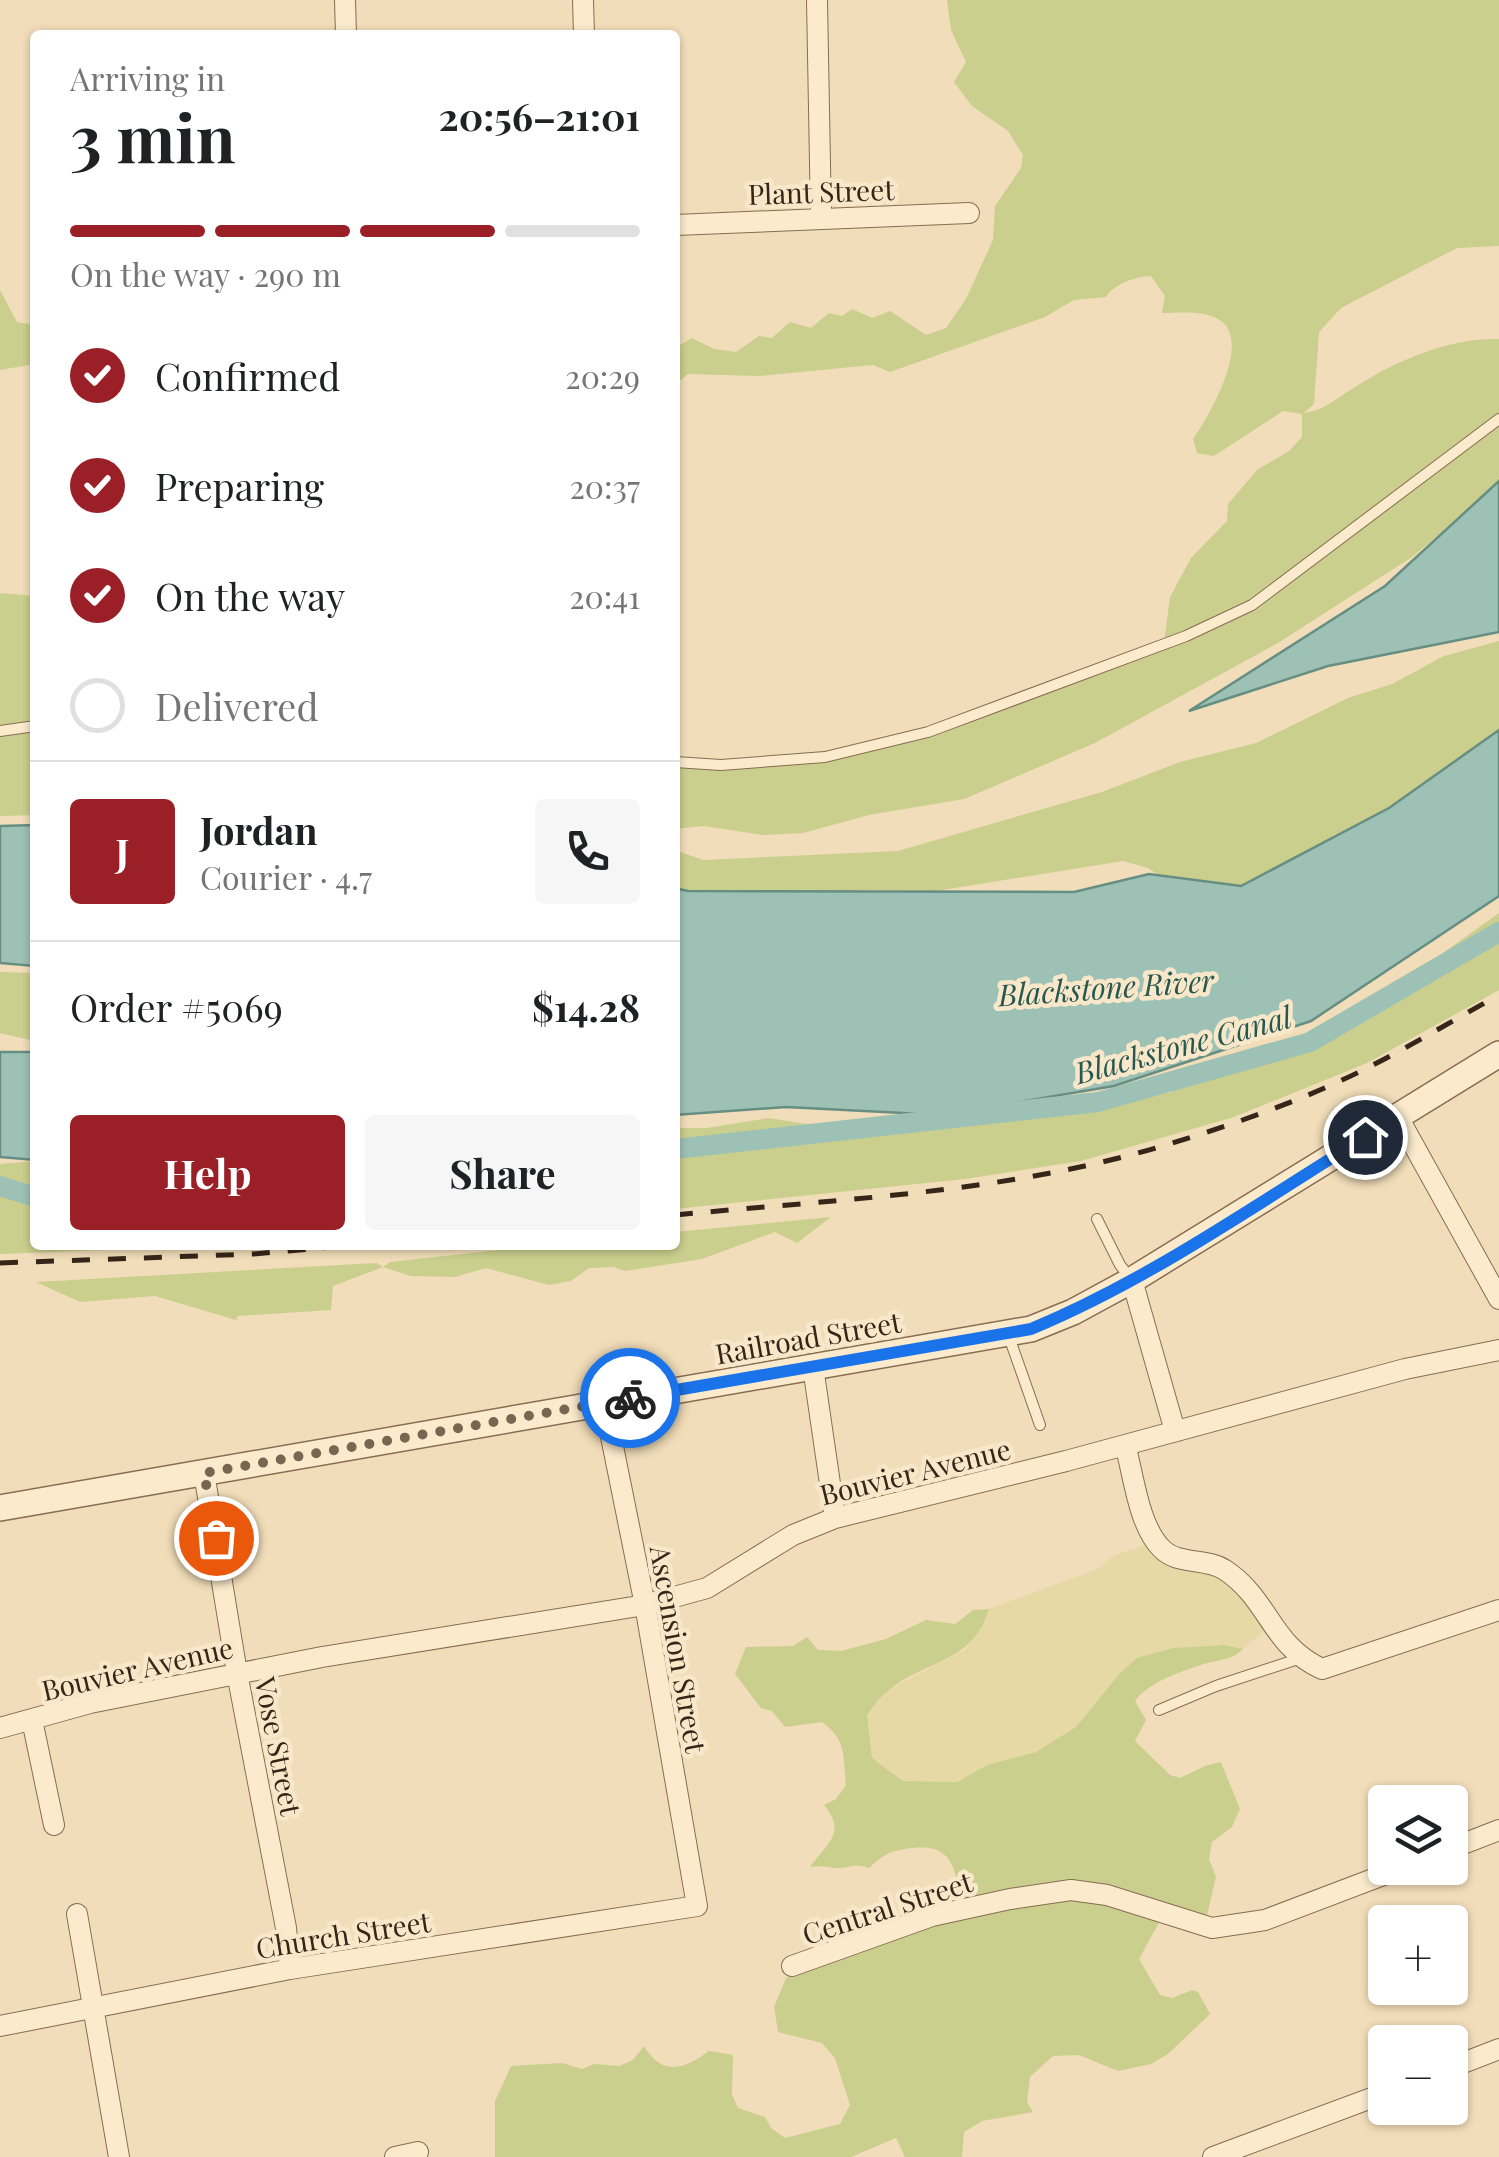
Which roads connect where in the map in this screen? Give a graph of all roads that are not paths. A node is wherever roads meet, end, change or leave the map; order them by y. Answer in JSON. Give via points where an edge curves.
{"nodes":[{"id":1,"x":345,"y":0,"type":"edge"},
{"id":2,"x":583,"y":0,"type":"edge"},
{"id":3,"x":817,"y":0,"type":"edge"},
{"id":4,"x":346,"y":30,"type":"edge"},
{"id":5,"x":584,"y":30,"type":"edge"},
{"id":6,"x":969,"y":213,"type":"dead end"},
{"id":7,"x":821,"y":218,"type":"junction"},
{"id":8,"x":680,"y":225,"type":"edge"},
{"id":9,"x":1499,"y":419,"type":"edge"},
{"id":10,"x":30,"y":727,"type":"edge"},
{"id":11,"x":0,"y":731,"type":"edge"},
{"id":12,"x":680,"y":762,"type":"edge"},
{"id":13,"x":1499,"y":1054,"type":"edge"},
{"id":14,"x":1398,"y":1117,"type":"junction"},
{"id":15,"x":1097,"y":1219,"type":"dead end"},
{"id":16,"x":1132,"y":1280,"type":"junction"},
{"id":17,"x":1499,"y":1299,"type":"edge"},
{"id":18,"x":1008,"y":1334,"type":"junction"},
{"id":19,"x":1499,"y":1350,"type":"edge"},
{"id":20,"x":813,"y":1367,"type":"junction"},
{"id":21,"x":604,"y":1402,"type":"junction"},
{"id":22,"x":1040,"y":1426,"type":"dead end"},
{"id":23,"x":1175,"y":1432,"type":"junction"},
{"id":24,"x":1125,"y":1445,"type":"junction"},
{"id":25,"x":204,"y":1473,"type":"junction"},
{"id":26,"x":0,"y":1508,"type":"edge"},
{"id":27,"x":835,"y":1518,"type":"junction"},
{"id":28,"x":645,"y":1606,"type":"junction"},
{"id":29,"x":1499,"y":1610,"type":"edge"},
{"id":30,"x":1301,"y":1658,"type":"junction"},
{"id":31,"x":237,"y":1673,"type":"junction"},
{"id":32,"x":1159,"y":1710,"type":"dead end"},
{"id":33,"x":32,"y":1720,"type":"junction"},
{"id":34,"x":0,"y":1728,"type":"edge"},
{"id":35,"x":54,"y":1825,"type":"dead end"},
{"id":36,"x":1499,"y":1830,"type":"edge"},
{"id":37,"x":1468,"y":1842,"type":"edge"},
{"id":38,"x":1368,"y":1881,"type":"edge"},
{"id":39,"x":697,"y":1906,"type":"joint"},
{"id":40,"x":77,"y":1914,"type":"dead end"},
{"id":41,"x":792,"y":1966,"type":"dead end"},
{"id":42,"x":290,"y":1970,"type":"junction"},
{"id":43,"x":92,"y":2010,"type":"junction"},
{"id":44,"x":0,"y":2026,"type":"edge"},
{"id":45,"x":1499,"y":2048,"type":"edge"},
{"id":46,"x":1468,"y":2061,"type":"edge"},
{"id":47,"x":1368,"y":2099,"type":"edge"},
{"id":48,"x":418,"y":2152,"type":"dead end"},
{"id":49,"x":119,"y":2157,"type":"edge"},
{"id":50,"x":395,"y":2157,"type":"edge"},
{"id":51,"x":1213,"y":2157,"type":"edge"}],
"edges":[{"from":1,"to":4,"type":"street"},
{"from":2,"to":5,"type":"street"},
{"from":3,"to":7,"type":"street"},
{"from":6,"to":7,"type":"street","name":"Plant Street"},
{"from":7,"to":8,"type":"street","name":"Plant Street"},
{"from":9,"to":12,"type":"lane","via":[[1252,604],[1186,636],[894,740],[824,757]]},
{"from":10,"to":11,"type":"lane"},
{"from":13,"to":14,"type":"street","name":"Railroad Street"},
{"from":14,"to":16,"type":"street","name":"Railroad Street"},
{"from":14,"to":17,"type":"street"},
{"from":15,"to":16,"type":"lane"},
{"from":16,"to":18,"type":"street","name":"Railroad Street","via":[[1073,1312]]},
{"from":16,"to":23,"type":"street"},
{"from":18,"to":20,"type":"street","name":"Railroad Street"},
{"from":18,"to":22,"type":"lane"},
{"from":19,"to":23,"type":"street","name":"Bouvier Avenue"},
{"from":20,"to":21,"type":"street","name":"Railroad Street"},
{"from":20,"to":27,"type":"street"},
{"from":21,"to":25,"type":"street","name":"Railroad Street"},
{"from":21,"to":28,"type":"street","name":"Ascension Street"},
{"from":23,"to":24,"type":"street","name":"Bouvier Avenue"},
{"from":24,"to":27,"type":"street","name":"Bouvier Avenue"},
{"from":24,"to":30,"type":"street","via":[[1158,1546],[1173,1558],[1231,1575]]},
{"from":25,"to":26,"type":"street","name":"Railroad Street"},
{"from":25,"to":31,"type":"street","name":"Vose Street"},
{"from":27,"to":28,"type":"street","name":"Bouvier Avenue","via":[[793,1535],[707,1588]]},
{"from":28,"to":31,"type":"street","name":"Bouvier Avenue"},
{"from":28,"to":39,"type":"street","name":"Ascension Street"},
{"from":29,"to":30,"type":"street","via":[[1333,1666]]},
{"from":30,"to":32,"type":"lane"},
{"from":31,"to":33,"type":"street","name":"Bouvier Avenue"},
{"from":31,"to":42,"type":"street","name":"Vose Street"},
{"from":33,"to":34,"type":"street","name":"Bouvier Avenue"},
{"from":33,"to":35,"type":"street"},
{"from":36,"to":37,"type":"street"},
{"from":38,"to":41,"type":"street","name":"Central Street","via":[[1265,1920],[1225,1926],[1198,1925],[1071,1890],[1010,1899],[932,1916]]},
{"from":39,"to":42,"type":"street","name":"Church Street"},
{"from":40,"to":43,"type":"street"},
{"from":42,"to":43,"type":"street","name":"Church Street"},
{"from":43,"to":44,"type":"street","name":"Church Street"},
{"from":43,"to":49,"type":"street"},
{"from":45,"to":46,"type":"street"},
{"from":47,"to":51,"type":"street"},
{"from":48,"to":50,"type":"street"}]}
